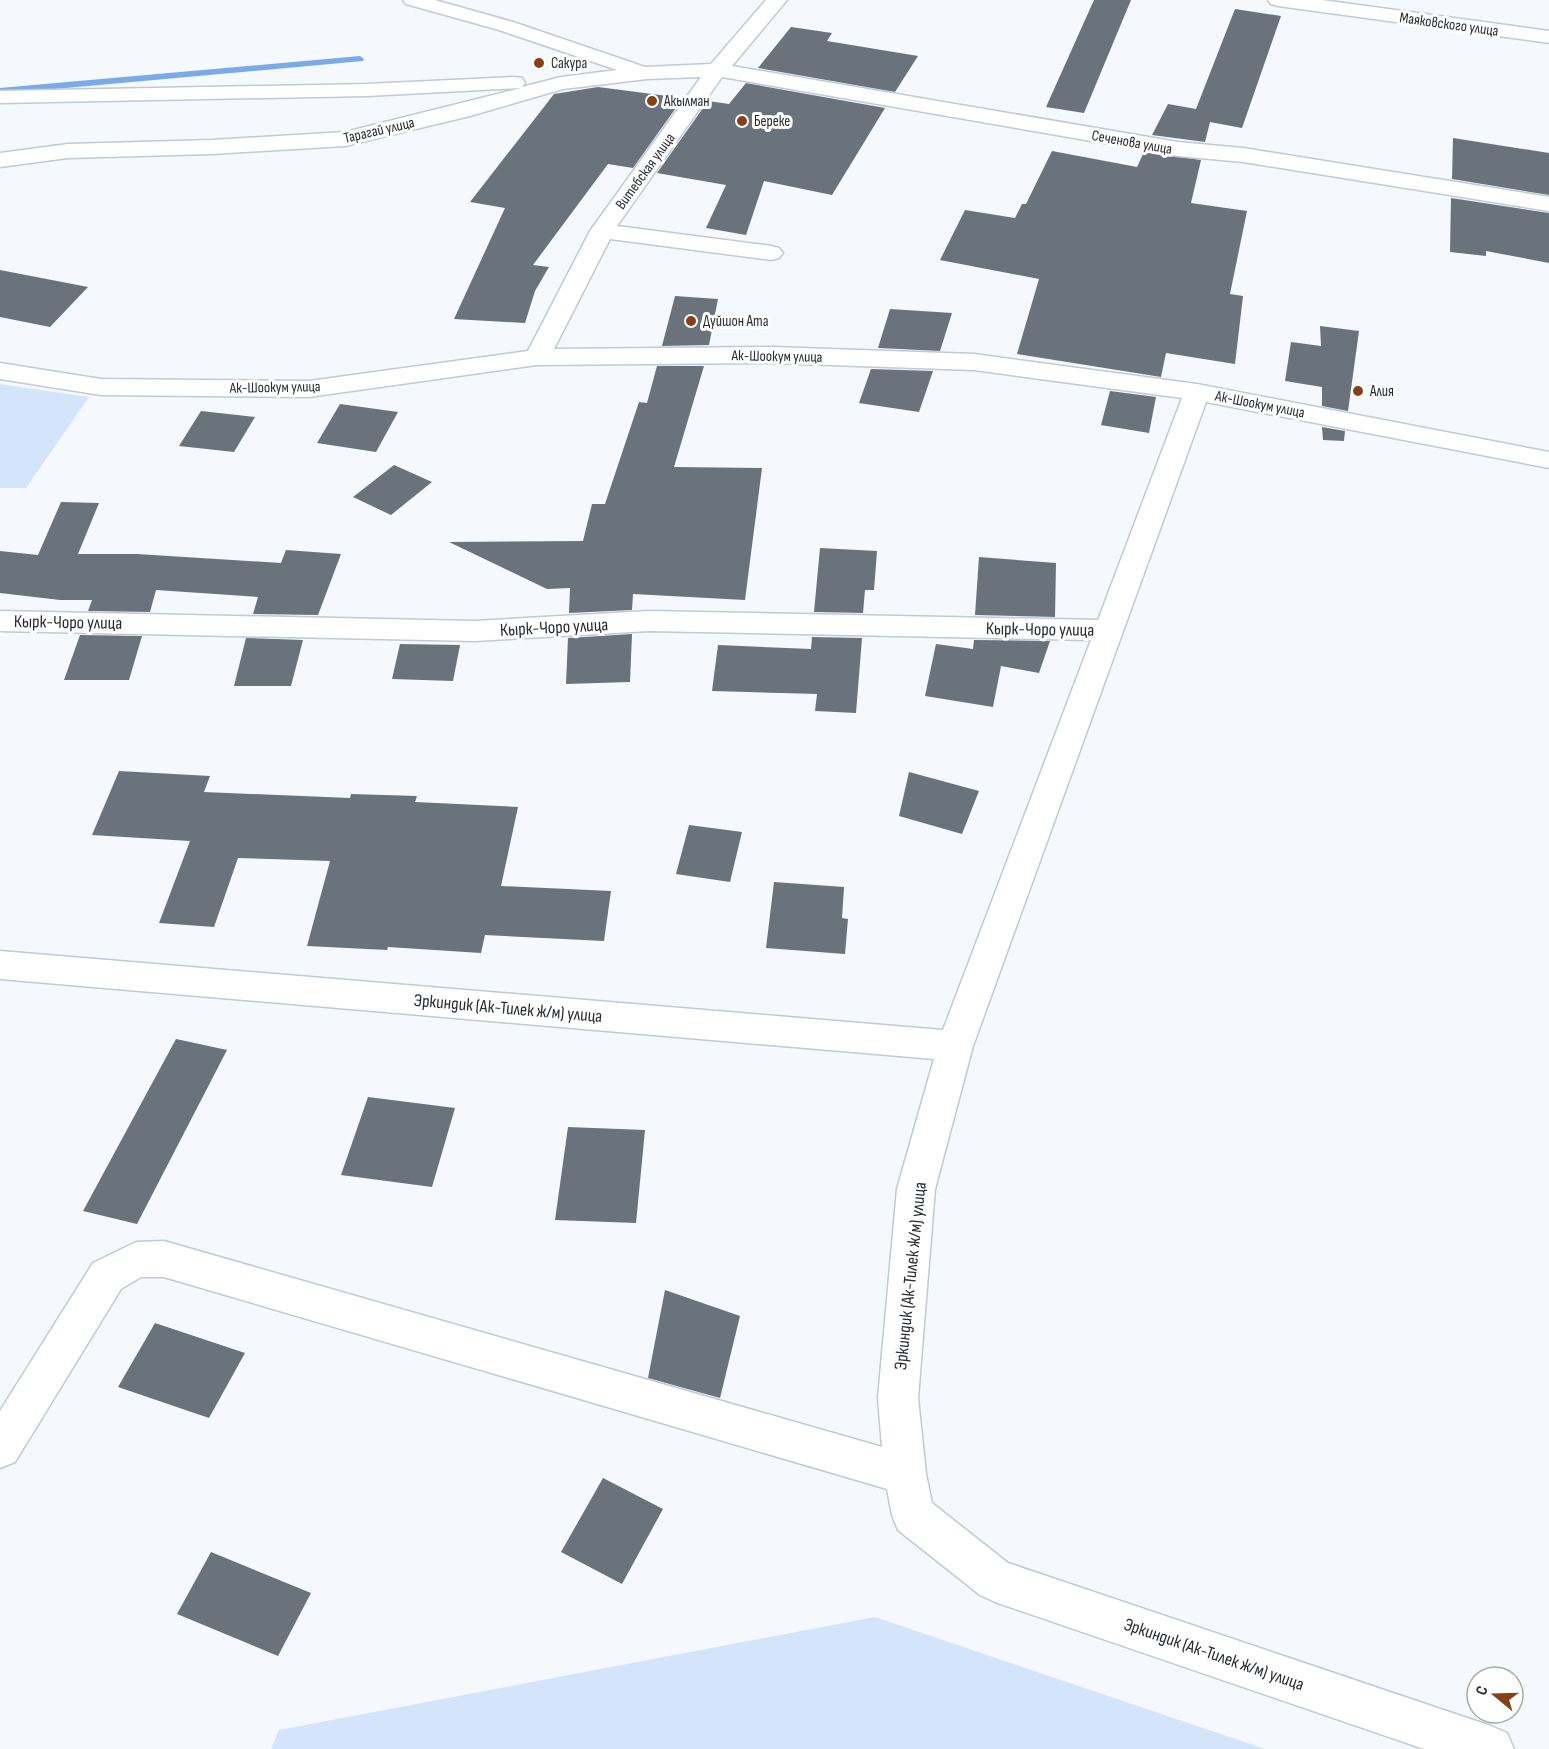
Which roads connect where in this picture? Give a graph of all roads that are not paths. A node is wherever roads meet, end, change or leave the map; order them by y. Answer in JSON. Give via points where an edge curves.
{"nodes":[{"id":1,"x":413,"y":0,"type":"edge"},
{"id":2,"x":777,"y":0,"type":"edge"},
{"id":3,"x":1278,"y":0,"type":"edge"},
{"id":4,"x":1549,"y":37,"type":"edge"},
{"id":5,"x":717,"y":70,"type":"junction"},
{"id":6,"x":647,"y":73,"type":"junction"},
{"id":7,"x":561,"y":83,"type":"junction"},
{"id":8,"x":0,"y":97,"type":"edge"},
{"id":9,"x":0,"y":160,"type":"edge"},
{"id":10,"x":1549,"y":204,"type":"edge"},
{"id":11,"x":602,"y":231,"type":"junction"},
{"id":12,"x":771,"y":253,"type":"dead end"},
{"id":13,"x":537,"y":357,"type":"junction"},
{"id":14,"x":0,"y":371,"type":"edge"},
{"id":15,"x":1197,"y":392,"type":"junction"},
{"id":16,"x":1549,"y":460,"type":"edge"},
{"id":17,"x":0,"y":621,"type":"edge"},
{"id":18,"x":1108,"y":630,"type":"junction"},
{"id":19,"x":0,"y":965,"type":"edge"},
{"id":20,"x":955,"y":1046,"type":"junction"},
{"id":21,"x":0,"y":1448,"type":"edge"},
{"id":22,"x":905,"y":1474,"type":"junction"},
{"id":23,"x":1491,"y":1749,"type":"edge"}],
"edges":[{"from":1,"to":6,"type":"street"},
{"from":2,"to":5,"type":"street","name":"Витебская улица"},
{"from":3,"to":4,"type":"street","name":"Маяковского улица"},
{"from":5,"to":6,"type":"street","name":"Тарагай улица"},
{"from":5,"to":10,"type":"street","name":"Сеченова улица","via":[[1178,149],[1243,155]]},
{"from":5,"to":11,"type":"street","name":"Витебская улица"},
{"from":6,"to":7,"type":"street","name":"Тарагай улица"},
{"from":7,"to":8,"type":"street"},
{"from":7,"to":9,"type":"street","name":"Тарагай улица","via":[[345,139],[68,150]]},
{"from":11,"to":12,"type":"street"},
{"from":11,"to":13,"type":"street","name":"Витебская улица"},
{"from":13,"to":14,"type":"street","name":"Ак-Шоокум улица","via":[[309,389],[101,387]]},
{"from":13,"to":15,"type":"street","name":"Ак-Шоокум улица","via":[[773,355],[974,362]]},
{"from":15,"to":16,"type":"street","name":"Ак-Шоокум улица"},
{"from":15,"to":18,"type":"street"},
{"from":17,"to":18,"type":"street","name":"Кырк-Чоро улица","via":[[476,631],[649,621]]},
{"from":18,"to":20,"type":"street"},
{"from":19,"to":20,"type":"street","name":"Эркиндик (Ак-Тилек ж/м) улица"},
{"from":20,"to":22,"type":"street","name":"Эркиндик (Ак-Тилек ж/м) улица","via":[[916,1189],[898,1398]]},
{"from":21,"to":22,"type":"street","via":[[107,1276],[136,1260],[164,1259]]},
{"from":22,"to":23,"type":"street","name":"Эркиндик (Ак-Тилек ж/м) улица","via":[[913,1515],[995,1580]]}]}
